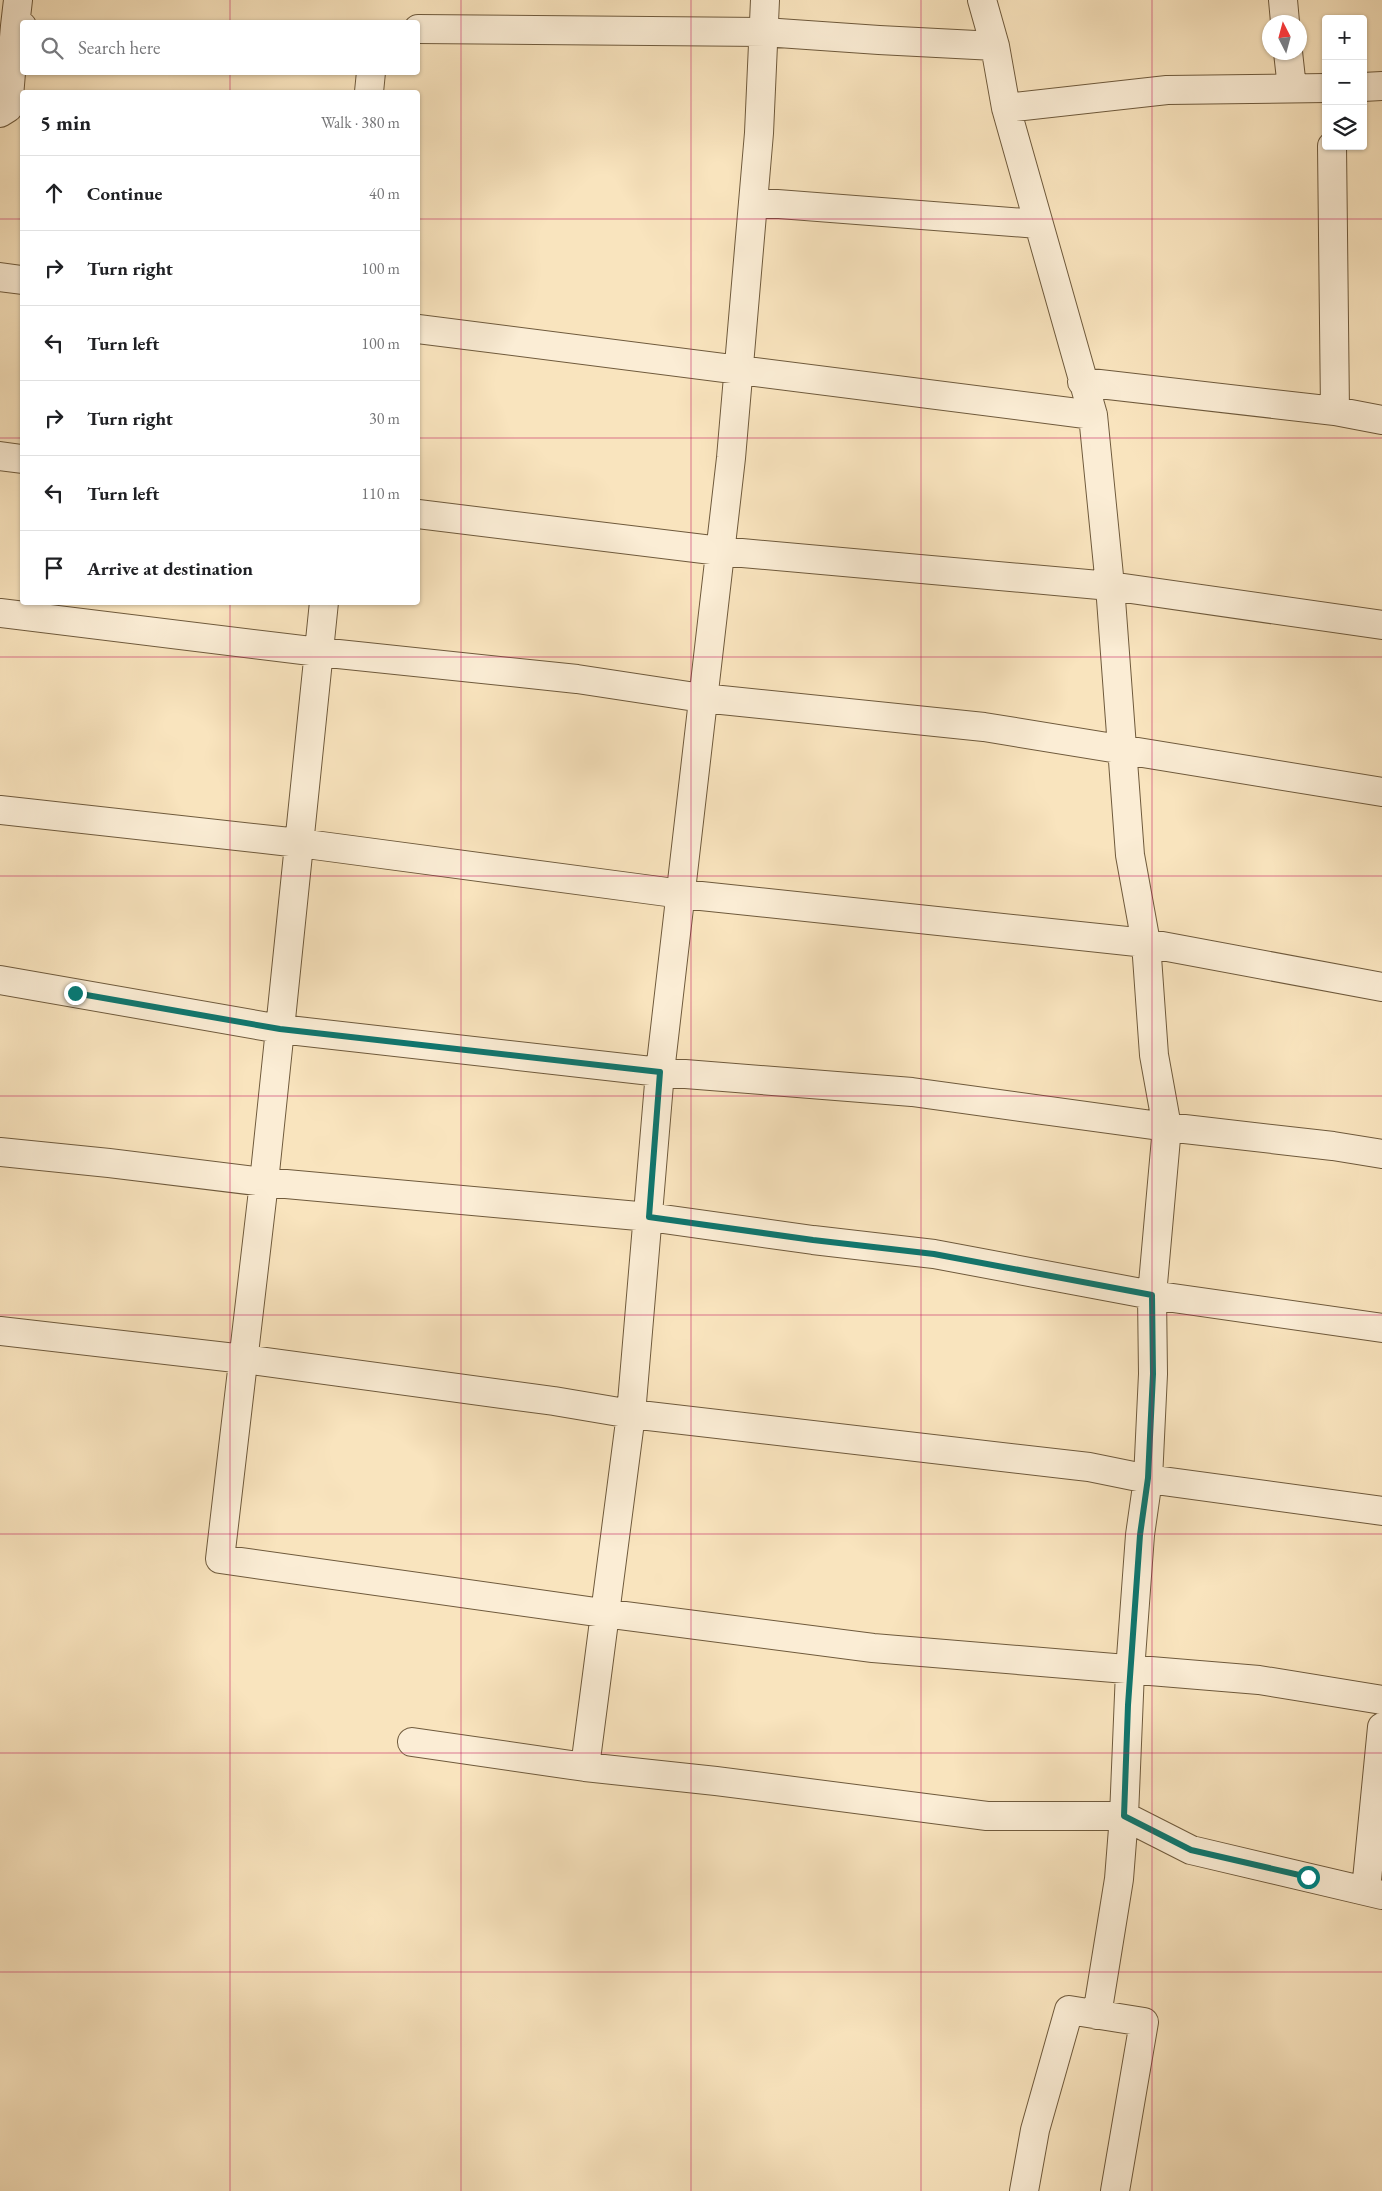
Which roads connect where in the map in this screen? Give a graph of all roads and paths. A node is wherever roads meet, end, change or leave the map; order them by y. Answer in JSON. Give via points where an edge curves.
{"nodes":[{"id":1,"x":765,"y":0,"type":"edge"},
{"id":2,"x":982,"y":0,"type":"edge"},
{"id":3,"x":1283,"y":0,"type":"edge"},
{"id":4,"x":1284,"y":15,"type":"edge"},
{"id":5,"x":18,"y":17,"type":"edge"},
{"id":6,"x":420,"y":29,"type":"edge"},
{"id":7,"x":764,"y":32,"type":"junction"},
{"id":8,"x":995,"y":46,"type":"junction"},
{"id":9,"x":1289,"y":60,"type":"edge"},
{"id":10,"x":371,"y":75,"type":"edge"},
{"id":11,"x":1382,"y":86,"type":"edge"},
{"id":12,"x":1367,"y":87,"type":"edge"},
{"id":13,"x":1292,"y":88,"type":"junction"},
{"id":14,"x":1322,"y":88,"type":"edge"},
{"id":15,"x":369,"y":90,"type":"edge"},
{"id":16,"x":1006,"y":108,"type":"junction"},
{"id":17,"x":0,"y":113,"type":"edge"},
{"id":18,"x":1332,"y":150,"type":"edge"},
{"id":19,"x":753,"y":202,"type":"junction"},
{"id":20,"x":1038,"y":224,"type":"junction"},
{"id":21,"x":0,"y":277,"type":"edge"},
{"id":22,"x":20,"y":280,"type":"edge"},
{"id":23,"x":420,"y":329,"type":"edge"},
{"id":24,"x":739,"y":371,"type":"junction"},
{"id":25,"x":1082,"y":382,"type":"junction"},
{"id":26,"x":1335,"y":410,"type":"junction"},
{"id":27,"x":1093,"y":415,"type":"junction"},
{"id":28,"x":1382,"y":420,"type":"edge"},
{"id":29,"x":0,"y":456,"type":"edge"},
{"id":30,"x":20,"y":459,"type":"edge"},
{"id":31,"x":420,"y":514,"type":"edge"},
{"id":32,"x":720,"y":551,"type":"junction"},
{"id":33,"x":1110,"y":586,"type":"junction"},
{"id":34,"x":324,"y":605,"type":"edge"},
{"id":35,"x":0,"y":613,"type":"edge"},
{"id":36,"x":1382,"y":625,"type":"edge"},
{"id":37,"x":319,"y":652,"type":"junction"},
{"id":38,"x":702,"y":698,"type":"junction"},
{"id":39,"x":1121,"y":751,"type":"junction"},
{"id":40,"x":1382,"y":792,"type":"edge"},
{"id":41,"x":0,"y":810,"type":"edge"},
{"id":42,"x":299,"y":843,"type":"junction"},
{"id":43,"x":682,"y":894,"type":"junction"},
{"id":44,"x":1146,"y":942,"type":"junction"},
{"id":45,"x":0,"y":980,"type":"edge"},
{"id":46,"x":1382,"y":987,"type":"edge"},
{"id":47,"x":280,"y":1029,"type":"junction"},
{"id":48,"x":660,"y":1072,"type":"junction"},
{"id":49,"x":1167,"y":1126,"type":"junction"},
{"id":50,"x":0,"y":1152,"type":"edge"},
{"id":51,"x":1382,"y":1154,"type":"edge"},
{"id":52,"x":264,"y":1182,"type":"junction"},
{"id":53,"x":649,"y":1217,"type":"junction"},
{"id":54,"x":1152,"y":1295,"type":"junction"},
{"id":55,"x":1382,"y":1328,"type":"edge"},
{"id":56,"x":0,"y":1331,"type":"edge"},
{"id":57,"x":244,"y":1359,"type":"junction"},
{"id":58,"x":631,"y":1414,"type":"junction"},
{"id":59,"x":1148,"y":1478,"type":"junction"},
{"id":60,"x":1382,"y":1511,"type":"edge"},
{"id":61,"x":604,"y":1614,"type":"junction"},
{"id":62,"x":1130,"y":1671,"type":"junction"},
{"id":63,"x":1382,"y":1700,"type":"edge"},
{"id":64,"x":1382,"y":1727,"type":"edge"},
{"id":65,"x":412,"y":1742,"type":"dead end"},
{"id":66,"x":585,"y":1767,"type":"junction"},
{"id":67,"x":1124,"y":1816,"type":"junction"},
{"id":68,"x":1374,"y":1893,"type":"edge"},
{"id":69,"x":1096,"y":2015,"type":"junction"},
{"id":70,"x":1024,"y":2191,"type":"edge"},
{"id":71,"x":1115,"y":2191,"type":"edge"}],
"edges":[{"from":1,"to":7,"type":"street"},
{"from":2,"to":8,"type":"street"},
{"from":3,"to":4,"type":"street"},
{"from":5,"to":17,"type":"street","via":[[8,108]]},
{"from":6,"to":7,"type":"street"},
{"from":7,"to":8,"type":"street"},
{"from":7,"to":19,"type":"street"},
{"from":8,"to":16,"type":"street"},
{"from":9,"to":13,"type":"street"},
{"from":10,"to":15,"type":"street"},
{"from":11,"to":12,"type":"street"},
{"from":13,"to":14,"type":"street"},
{"from":13,"to":16,"type":"street","via":[[1167,90]]},
{"from":16,"to":20,"type":"street"},
{"from":18,"to":26,"type":"street"},
{"from":19,"to":20,"type":"street"},
{"from":19,"to":24,"type":"street"},
{"from":20,"to":25,"type":"street"},
{"from":21,"to":22,"type":"street"},
{"from":23,"to":24,"type":"street"},
{"from":24,"to":27,"type":"street"},
{"from":24,"to":32,"type":"street"},
{"from":25,"to":26,"type":"street"},
{"from":25,"to":27,"type":"street"},
{"from":26,"to":28,"type":"street"},
{"from":27,"to":33,"type":"street"},
{"from":29,"to":30,"type":"street"},
{"from":31,"to":32,"type":"street"},
{"from":32,"to":33,"type":"street"},
{"from":32,"to":38,"type":"street"},
{"from":33,"to":36,"type":"street"},
{"from":33,"to":39,"type":"street"},
{"from":34,"to":37,"type":"street"},
{"from":35,"to":37,"type":"street"},
{"from":37,"to":38,"type":"street","via":[[577,679]]},
{"from":37,"to":42,"type":"street"},
{"from":38,"to":39,"type":"street","via":[[984,727]]},
{"from":38,"to":43,"type":"street"},
{"from":39,"to":40,"type":"street"},
{"from":39,"to":44,"type":"street","via":[[1130,855]]},
{"from":41,"to":42,"type":"street"},
{"from":42,"to":43,"type":"street"},
{"from":42,"to":47,"type":"street"},
{"from":43,"to":44,"type":"street"},
{"from":43,"to":48,"type":"street"},
{"from":44,"to":46,"type":"street"},
{"from":44,"to":49,"type":"street","via":[[1154,1055]]},
{"from":45,"to":47,"type":"street"},
{"from":47,"to":48,"type":"street"},
{"from":47,"to":52,"type":"street"},
{"from":48,"to":49,"type":"street","via":[[912,1092]]},
{"from":48,"to":53,"type":"street"},
{"from":49,"to":51,"type":"street"},
{"from":49,"to":54,"type":"street"},
{"from":50,"to":52,"type":"street"},
{"from":52,"to":53,"type":"street"},
{"from":52,"to":57,"type":"street"},
{"from":53,"to":54,"type":"street","via":[[934,1254]]},
{"from":53,"to":58,"type":"street"},
{"from":54,"to":55,"type":"street"},
{"from":54,"to":59,"type":"street","via":[[1153,1374]]},
{"from":56,"to":57,"type":"street"},
{"from":57,"to":58,"type":"street"},
{"from":57,"to":61,"type":"street","via":[[220,1559]]},
{"from":58,"to":59,"type":"street","via":[[1089,1467]]},
{"from":58,"to":61,"type":"street"},
{"from":59,"to":60,"type":"street"},
{"from":59,"to":62,"type":"street","via":[[1140,1535]]},
{"from":61,"to":62,"type":"street","via":[[873,1648]]},
{"from":61,"to":66,"type":"street"},
{"from":62,"to":63,"type":"street","via":[[1259,1680]]},
{"from":62,"to":67,"type":"street"},
{"from":64,"to":68,"type":"street"},
{"from":65,"to":66,"type":"street"},
{"from":66,"to":67,"type":"street","via":[[987,1816]]},
{"from":67,"to":68,"type":"street","via":[[1191,1850]]},
{"from":67,"to":69,"type":"street","via":[[1119,1879]]},
{"from":69,"to":70,"type":"street","via":[[1069,2010],[1036,2130]]},
{"from":69,"to":71,"type":"street","via":[[1144,2022]]}]}
